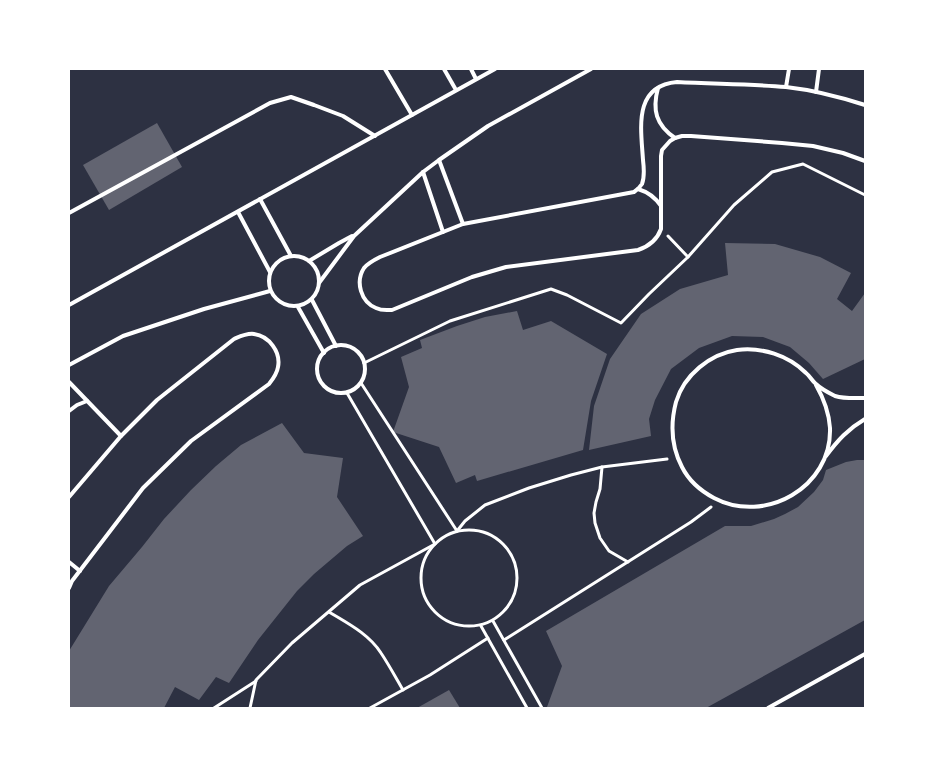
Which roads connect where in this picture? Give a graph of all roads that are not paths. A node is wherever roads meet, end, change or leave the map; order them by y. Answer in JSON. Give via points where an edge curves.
{"nodes":[{"id":1,"x":385,"y":69,"type":"edge"},
{"id":2,"x":444,"y":69,"type":"edge"},
{"id":3,"x":471,"y":69,"type":"edge"},
{"id":4,"x":495,"y":69,"type":"edge"},
{"id":5,"x":591,"y":69,"type":"edge"},
{"id":6,"x":789,"y":69,"type":"edge"},
{"id":7,"x":819,"y":69,"type":"edge"},
{"id":8,"x":476,"y":79,"type":"junction"},
{"id":9,"x":786,"y":87,"type":"junction"},
{"id":10,"x":658,"y":88,"type":"junction"},
{"id":11,"x":456,"y":90,"type":"junction"},
{"id":12,"x":816,"y":92,"type":"junction"},
{"id":13,"x":865,"y":105,"type":"edge"},
{"id":14,"x":412,"y":115,"type":"junction"},
{"id":15,"x":375,"y":136,"type":"junction"},
{"id":16,"x":675,"y":138,"type":"junction"},
{"id":17,"x":438,"y":160,"type":"junction"},
{"id":18,"x":865,"y":162,"type":"edge"},
{"id":19,"x":423,"y":172,"type":"junction"},
{"id":20,"x":638,"y":189,"type":"junction"},
{"id":21,"x":260,"y":199,"type":"junction"},
{"id":22,"x":660,"y":206,"type":"junction"},
{"id":23,"x":238,"y":212,"type":"junction"},
{"id":24,"x":69,"y":213,"type":"edge"},
{"id":25,"x":463,"y":224,"type":"junction"},
{"id":26,"x":444,"y":232,"type":"junction"},
{"id":27,"x":354,"y":236,"type":"junction"},
{"id":28,"x":291,"y":256,"type":"junction"},
{"id":29,"x":309,"y":261,"type":"junction"},
{"id":30,"x":270,"y":272,"type":"junction"},
{"id":31,"x":319,"y":283,"type":"junction"},
{"id":32,"x":270,"y":291,"type":"junction"},
{"id":33,"x":312,"y":300,"type":"junction"},
{"id":34,"x":69,"y":305,"type":"edge"},
{"id":35,"x":298,"y":307,"type":"junction"},
{"id":36,"x":336,"y":346,"type":"junction"},
{"id":37,"x":324,"y":353,"type":"junction"},
{"id":38,"x":69,"y":365,"type":"edge"},
{"id":39,"x":69,"y":382,"type":"edge"},
{"id":40,"x":816,"y":385,"type":"junction"},
{"id":41,"x":865,"y":398,"type":"edge"},
{"id":42,"x":87,"y":401,"type":"junction"},
{"id":43,"x":69,"y":411,"type":"edge"},
{"id":44,"x":865,"y":419,"type":"edge"},
{"id":45,"x":121,"y":436,"type":"junction"},
{"id":46,"x":823,"y":459,"type":"junction"},
{"id":47,"x":69,"y":497,"type":"edge"},
{"id":48,"x":69,"y":562,"type":"edge"},
{"id":49,"x":80,"y":571,"type":"junction"},
{"id":50,"x":69,"y":588,"type":"edge"},
{"id":51,"x":865,"y":654,"type":"edge"},
{"id":52,"x":768,"y":708,"type":"edge"}],
"edges":[{"from":1,"to":14,"type":"lane"},
{"from":2,"to":11,"type":"lane"},
{"from":3,"to":8,"type":"lane"},
{"from":4,"to":8,"type":"lane"},
{"from":5,"to":17,"type":"lane","via":[[488,126]]},
{"from":6,"to":9,"type":"lane"},
{"from":7,"to":12,"type":"lane"},
{"from":8,"to":11,"type":"lane"},
{"from":9,"to":10,"type":"lane","via":[[677,82]]},
{"from":9,"to":12,"type":"lane"},
{"from":10,"to":16,"type":"lane","via":[[655,97],[657,116],[661,125]]},
{"from":10,"to":20,"type":"lane","via":[[642,110],[644,176]]},
{"from":11,"to":14,"type":"lane"},
{"from":12,"to":13,"type":"lane"},
{"from":14,"to":15,"type":"lane"},
{"from":15,"to":21,"type":"lane"},
{"from":15,"to":24,"type":"lane","via":[[343,116],[314,104],[291,98],[270,103]]},
{"from":16,"to":18,"type":"lane","via":[[691,136],[805,146],[843,153]]},
{"from":16,"to":22,"type":"lane","via":[[666,145],[661,156]]},
{"from":17,"to":19,"type":"lane"},
{"from":17,"to":25,"type":"lane"},
{"from":19,"to":26,"type":"lane"},
{"from":19,"to":27,"type":"lane"},
{"from":20,"to":22,"type":"lane","via":[[654,197]]},
{"from":20,"to":25,"type":"lane","via":[[629,194]]},
{"from":21,"to":23,"type":"lane"},
{"from":21,"to":28,"type":"lane"},
{"from":22,"to":26,"type":"lane","via":[[659,235],[638,250],[506,267],[472,277],[392,310],[369,304],[360,290],[365,267],[380,257]]},
{"from":23,"to":30,"type":"lane"},
{"from":23,"to":34,"type":"lane"},
{"from":25,"to":26,"type":"lane"},
{"from":27,"to":29,"type":"lane","via":[[338,242]]},
{"from":27,"to":31,"type":"lane"},
{"from":28,"to":29,"type":"lane"},
{"from":28,"to":30,"type":"lane","via":[[278,261]]},
{"from":29,"to":31,"type":"lane","via":[[315,267]]},
{"from":30,"to":32,"type":"lane"},
{"from":31,"to":33,"type":"lane"},
{"from":32,"to":35,"type":"lane","via":[[282,304]]},
{"from":32,"to":38,"type":"lane","via":[[123,336]]},
{"from":33,"to":35,"type":"lane"},
{"from":33,"to":36,"type":"lane"},
{"from":35,"to":37,"type":"lane"},
{"from":36,"to":37,"type":"lane"},
{"from":36,"to":37,"type":"lane","via":[[354,349],[364,363],[365,374],[355,389],[338,393],[324,385],[318,369]]},
{"from":39,"to":42,"type":"lane"},
{"from":40,"to":41,"type":"lane","via":[[835,396]]},
{"from":40,"to":46,"type":"lane","via":[[824,399],[830,429]]},
{"from":40,"to":46,"type":"lane","via":[[795,363],[766,351],[736,350],[721,355],[707,362],[685,384],[673,412],[673,443],[684,472],[694,484],[720,501],[750,508],[780,502],[794,494],[816,473]]},
{"from":42,"to":43,"type":"lane"},
{"from":42,"to":45,"type":"lane"},
{"from":44,"to":46,"type":"lane","via":[[839,439]]},
{"from":45,"to":47,"type":"lane"},
{"from":45,"to":49,"type":"lane","via":[[157,400],[234,339],[255,334],[273,345],[279,366],[275,376],[191,441],[149,481]]},
{"from":48,"to":49,"type":"lane"},
{"from":49,"to":50,"type":"lane"},
{"from":51,"to":52,"type":"lane"}]}
